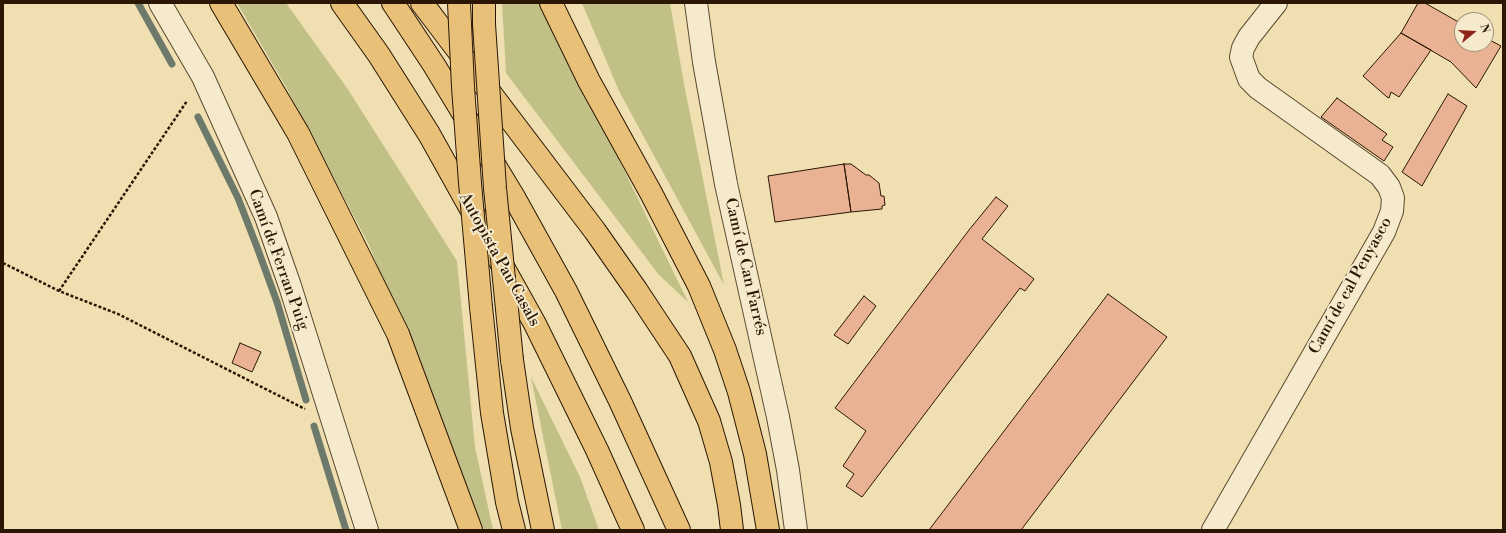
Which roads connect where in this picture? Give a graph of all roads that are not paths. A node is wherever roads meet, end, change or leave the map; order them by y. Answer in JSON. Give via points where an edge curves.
{"nodes":[{"id":1,"x":160,"y":3,"type":"edge"},
{"id":2,"x":221,"y":3,"type":"edge"},
{"id":3,"x":342,"y":3,"type":"edge"},
{"id":4,"x":393,"y":3,"type":"edge"},
{"id":5,"x":422,"y":3,"type":"edge"},
{"id":6,"x":459,"y":3,"type":"edge"},
{"id":7,"x":484,"y":3,"type":"edge"},
{"id":8,"x":552,"y":3,"type":"edge"},
{"id":9,"x":696,"y":3,"type":"edge"},
{"id":10,"x":1276,"y":3,"type":"edge"},
{"id":11,"x":677,"y":526,"type":"edge"},
{"id":12,"x":367,"y":530,"type":"edge"},
{"id":13,"x":471,"y":530,"type":"edge"},
{"id":14,"x":514,"y":530,"type":"edge"},
{"id":15,"x":543,"y":530,"type":"edge"},
{"id":16,"x":633,"y":530,"type":"edge"},
{"id":17,"x":732,"y":530,"type":"edge"},
{"id":18,"x":768,"y":530,"type":"edge"},
{"id":19,"x":796,"y":530,"type":"edge"},
{"id":20,"x":1213,"y":530,"type":"edge"}],
"edges":[{"from":1,"to":12,"type":"street","name":"Camí de Ferran Puig","via":[[203,77],[266,217]]},
{"from":2,"to":13,"type":"highway","via":[[298,133],[398,334]]},
{"from":3,"to":16,"type":"highway","name":"Autopista Pau Casals","via":[[380,55],[429,134],[535,324]]},
{"from":4,"to":11,"type":"highway","via":[[446,85],[566,291]]},
{"from":5,"to":17,"type":"highway","via":[[595,231],[680,356],[711,428],[721,462]]},
{"from":6,"to":14,"type":"highway","bridge":true,"via":[[470,183],[492,413]]},
{"from":7,"to":15,"type":"highway","bridge":true,"via":[[494,181],[512,360],[522,428]]},
{"from":8,"to":18,"type":"highway","via":[[589,81],[699,286],[739,392],[755,454]]},
{"from":9,"to":19,"type":"street","name":"Camí de Can Farrés","via":[[726,184],[778,417]]},
{"from":10,"to":20,"type":"street","name":"Camí de cal Penyasco","via":[[1243,48],[1241,57],[1249,79],[1380,175],[1393,198],[1392,211],[1384,232]]}]}
